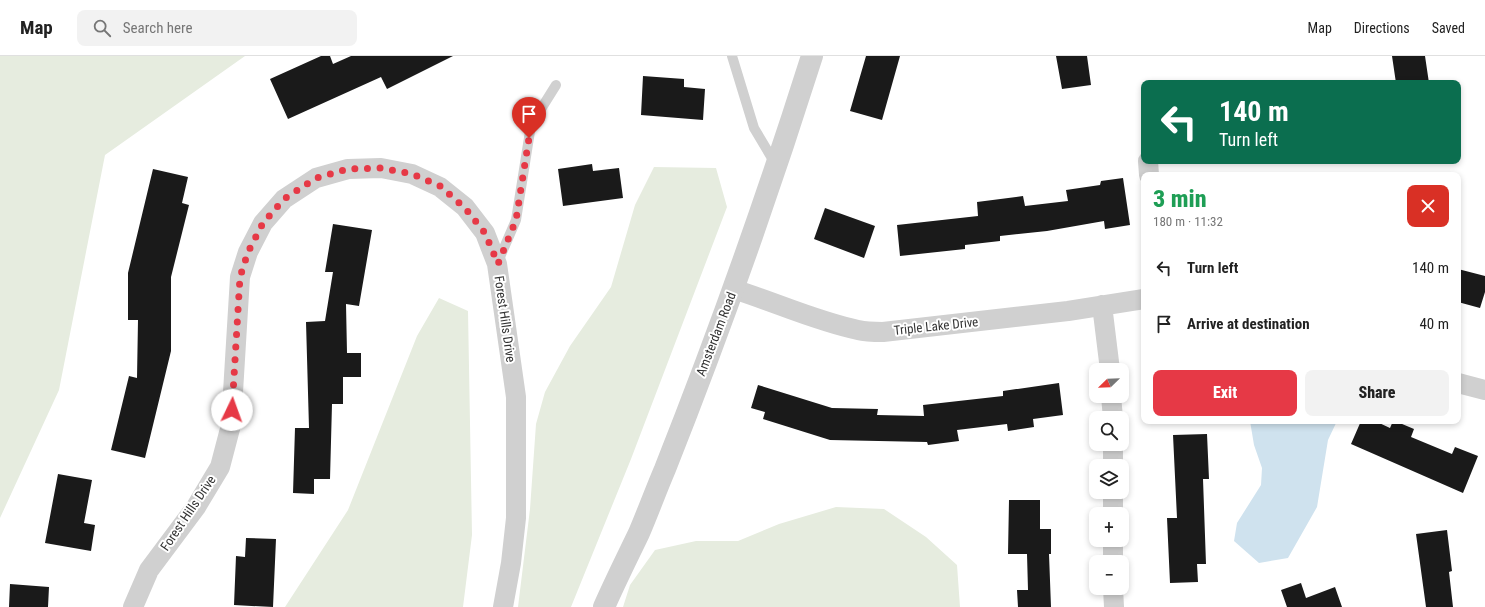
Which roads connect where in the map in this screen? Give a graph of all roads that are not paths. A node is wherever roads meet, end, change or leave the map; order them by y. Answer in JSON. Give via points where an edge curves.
{"nodes":[{"id":1,"x":732,"y":56,"type":"edge"},
{"id":2,"x":812,"y":56,"type":"edge"},
{"id":3,"x":556,"y":85,"type":"dead end"},
{"id":4,"x":777,"y":167,"type":"junction"},
{"id":5,"x":498,"y":264,"type":"junction"},
{"id":6,"x":733,"y":289,"type":"junction"},
{"id":7,"x":1141,"y":299,"type":"edge"},
{"id":8,"x":1102,"y":305,"type":"junction"},
{"id":9,"x":1109,"y":363,"type":"edge"},
{"id":10,"x":1461,"y":384,"type":"edge"},
{"id":11,"x":1485,"y":390,"type":"edge"},
{"id":12,"x":1113,"y":595,"type":"edge"},
{"id":13,"x":133,"y":607,"type":"edge"},
{"id":14,"x":503,"y":607,"type":"edge"},
{"id":15,"x":604,"y":607,"type":"edge"},
{"id":16,"x":1114,"y":607,"type":"edge"}],
"edges":[{"from":1,"to":4,"type":"lane","via":[[754,128]]},
{"from":2,"to":4,"type":"street","name":"Amsterdam Road"},
{"from":3,"to":5,"type":"lane","via":[[531,125],[516,220]]},
{"from":4,"to":6,"type":"street","name":"Amsterdam Road"},
{"from":5,"to":13,"type":"street","name":"Forest Hills Drive","via":[[485,233],[465,208],[440,186],[412,174],[381,168],[348,169],[316,178],[284,199],[263,223],[248,252],[240,277],[231,425],[220,467],[196,507],[149,570]]},
{"from":5,"to":14,"type":"street","name":"Forest Hills Drive","via":[[516,397],[516,518]]},
{"from":6,"to":8,"type":"street","name":"Triple Lake Drive","via":[[860,331],[883,332]]},
{"from":6,"to":15,"type":"street","name":"Amsterdam Road","via":[[665,468]]},
{"from":7,"to":8,"type":"street","name":"Triple Lake Drive"},
{"from":8,"to":9,"type":"street"},
{"from":10,"to":11,"type":"street"},
{"from":12,"to":16,"type":"street"}]}
